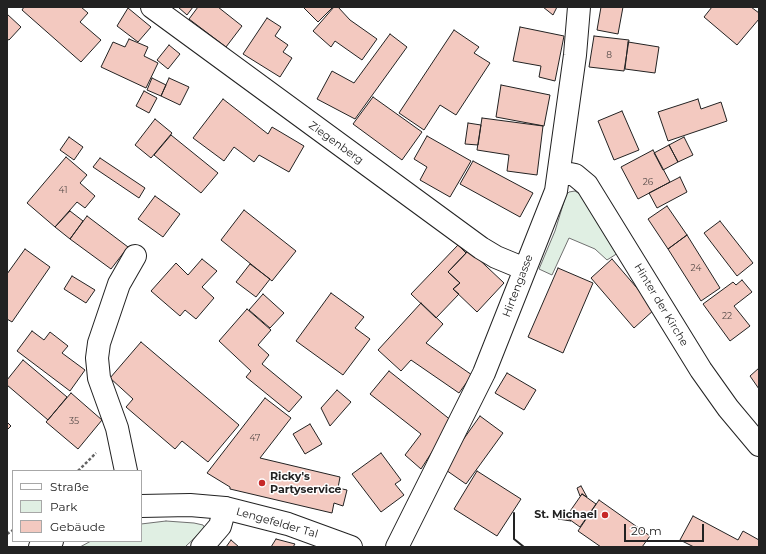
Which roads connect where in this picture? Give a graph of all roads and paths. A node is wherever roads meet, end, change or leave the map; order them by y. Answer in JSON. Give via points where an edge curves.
{"nodes":[{"id":1,"x":152,"y":7,"type":"edge"},
{"id":2,"x":579,"y":7,"type":"edge"},
{"id":3,"x":560,"y":172,"type":"junction"},
{"id":4,"x":135,"y":256,"type":"dead end"},
{"id":5,"x":525,"y":269,"type":"junction"},
{"id":6,"x":759,"y":445,"type":"edge"},
{"id":7,"x":126,"y":470,"type":"edge"},
{"id":8,"x":142,"y":506,"type":"edge"},
{"id":9,"x":225,"y":508,"type":"junction"},
{"id":10,"x":50,"y":542,"type":"edge"},
{"id":11,"x":40,"y":547,"type":"edge"},
{"id":12,"x":202,"y":547,"type":"edge"},
{"id":13,"x":351,"y":547,"type":"edge"},
{"id":14,"x":397,"y":547,"type":"edge"}],
"edges":[{"from":1,"to":5,"type":"street","name":"Ziegenberg","via":[[481,248]]},
{"from":2,"to":3,"type":"street","name":"Hirtengasse"},
{"from":3,"to":5,"type":"street","name":"Hirtengasse","via":[[556,191]]},
{"from":3,"to":6,"type":"street","name":"Hinter der Kirche","via":[[575,176],[587,185],[702,370],[728,408]]},
{"from":4,"to":7,"type":"street","via":[[119,284],[99,343],[97,358],[99,378],[117,428]]},
{"from":5,"to":14,"type":"street","name":"Hirtengasse","via":[[477,390]]},
{"from":8,"to":9,"type":"street","name":"Lengefelder Tal","via":[[190,505]]},
{"from":9,"to":12,"type":"street","name":"Lengefelder Tal","via":[[220,526]]},
{"from":9,"to":13,"type":"street","name":"Lengefelder Tal","via":[[288,524]]},
{"from":10,"to":11,"type":"street"}]}
